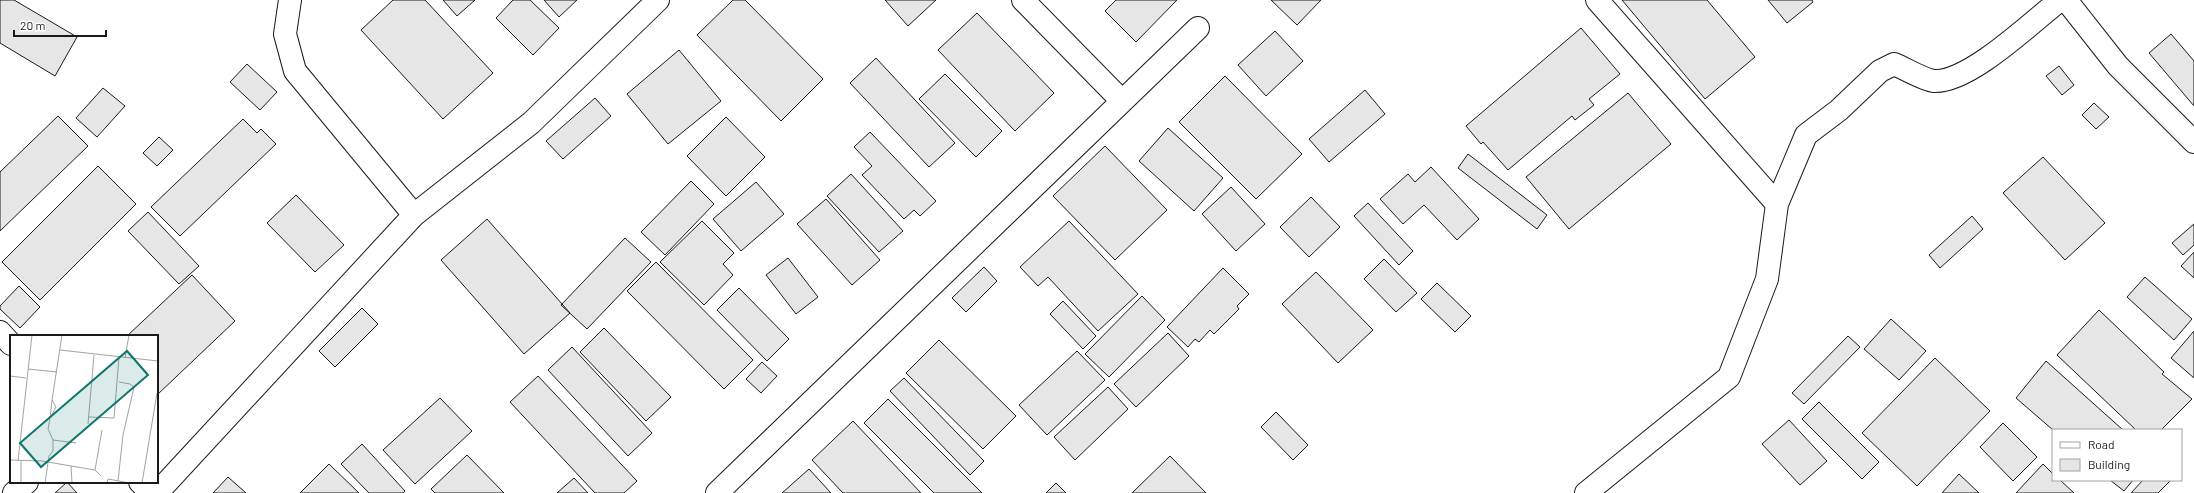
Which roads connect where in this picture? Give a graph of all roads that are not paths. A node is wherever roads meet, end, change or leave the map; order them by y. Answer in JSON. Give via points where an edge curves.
{"nodes":[{"id":1,"x":290,"y":0,"type":"edge"},
{"id":2,"x":658,"y":0,"type":"edge"},
{"id":3,"x":1023,"y":0,"type":"edge"},
{"id":4,"x":1597,"y":0,"type":"edge"},
{"id":5,"x":2060,"y":0,"type":"edge"},
{"id":6,"x":2066,"y":0,"type":"edge"},
{"id":7,"x":1198,"y":28,"type":"dead end"},
{"id":8,"x":1122,"y":101,"type":"junction"},
{"id":9,"x":2194,"y":142,"type":"edge"},
{"id":10,"x":1777,"y":204,"type":"junction"},
{"id":11,"x":414,"y":215,"type":"junction"},
{"id":12,"x":0,"y":332,"type":"edge"},
{"id":13,"x":10,"y":343,"type":"edge"},
{"id":14,"x":27,"y":483,"type":"edge"},
{"id":15,"x":141,"y":483,"type":"edge"},
{"id":16,"x":14,"y":493,"type":"edge"},
{"id":17,"x":150,"y":493,"type":"edge"},
{"id":18,"x":157,"y":493,"type":"edge"},
{"id":19,"x":717,"y":493,"type":"edge"},
{"id":20,"x":1588,"y":493,"type":"edge"}],
"edges":[{"from":1,"to":11,"type":"street","via":[[285,34],[295,71]]},
{"from":2,"to":11,"type":"street","via":[[531,123]]},
{"from":3,"to":8,"type":"street"},
{"from":4,"to":10,"type":"street"},
{"from":5,"to":10,"type":"street","via":[[1990,57],[1954,77],[1933,81],[1894,64],[1880,71],[1839,110],[1806,135]]},
{"from":6,"to":9,"type":"street","via":[[2118,66]]},
{"from":7,"to":8,"type":"street"},
{"from":8,"to":19,"type":"street"},
{"from":10,"to":20,"type":"street","via":[[1767,279],[1729,377]]},
{"from":11,"to":18,"type":"street"},
{"from":12,"to":13,"type":"street"},
{"from":14,"to":16,"type":"street"},
{"from":15,"to":17,"type":"street"}]}
